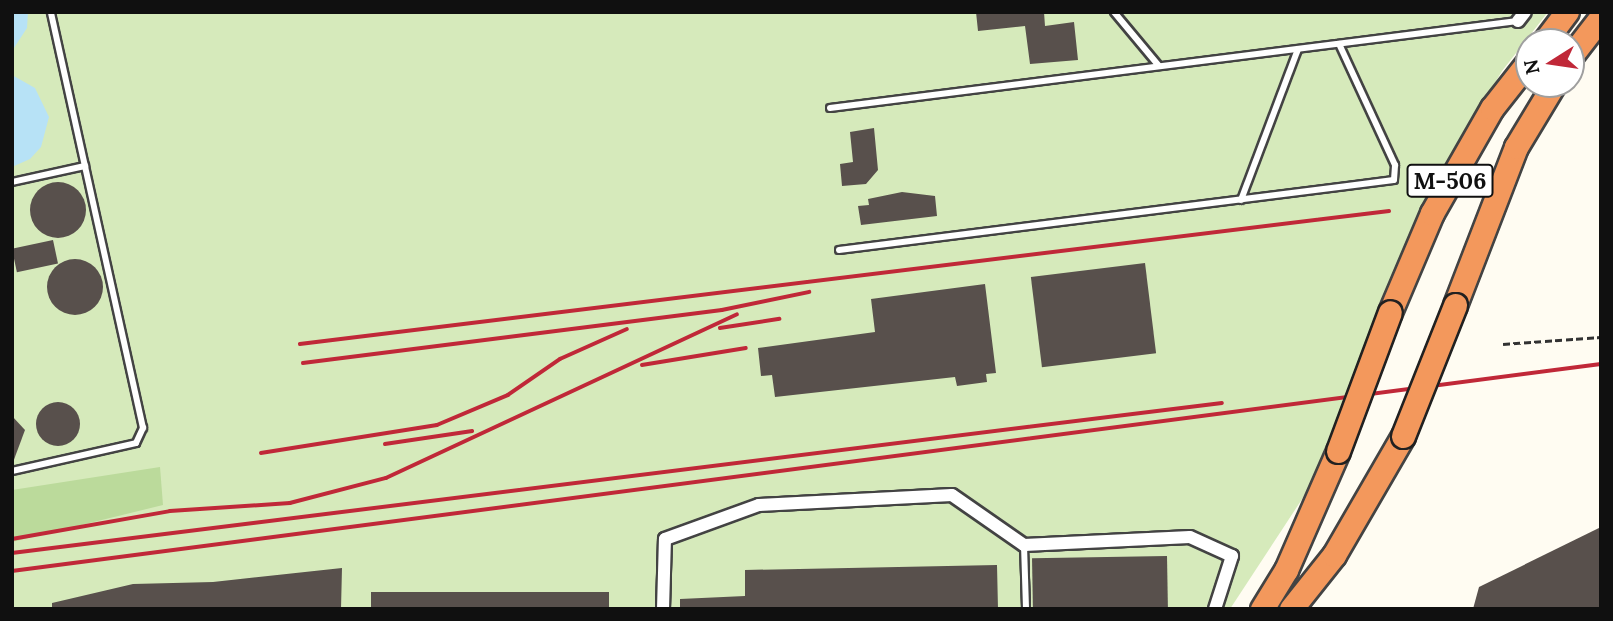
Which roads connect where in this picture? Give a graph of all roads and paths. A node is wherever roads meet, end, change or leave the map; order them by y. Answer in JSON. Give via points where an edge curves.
{"nodes":[{"id":1,"x":51,"y":12,"type":"edge"},
{"id":2,"x":1114,"y":12,"type":"edge"},
{"id":3,"x":1567,"y":12,"type":"edge"},
{"id":4,"x":1521,"y":17,"type":"edge"},
{"id":5,"x":1601,"y":17,"type":"edge"},
{"id":6,"x":1555,"y":28,"type":"edge"},
{"id":7,"x":1585,"y":38,"type":"edge"},
{"id":8,"x":1339,"y":44,"type":"junction"},
{"id":9,"x":1298,"y":49,"type":"junction"},
{"id":10,"x":1158,"y":66,"type":"junction"},
{"id":11,"x":1515,"y":79,"type":"edge"},
{"id":12,"x":1546,"y":98,"type":"edge"},
{"id":13,"x":830,"y":108,"type":"dead end"},
{"id":14,"x":85,"y":166,"type":"junction"},
{"id":15,"x":12,"y":182,"type":"edge"},
{"id":16,"x":1241,"y":200,"type":"junction"},
{"id":17,"x":839,"y":250,"type":"dead end"},
{"id":18,"x":1601,"y":337,"type":"edge"},
{"id":19,"x":1503,"y":344,"type":"dead end"},
{"id":20,"x":12,"y":471,"type":"edge"},
{"id":21,"x":1024,"y":545,"type":"junction"},
{"id":22,"x":663,"y":609,"type":"edge"},
{"id":23,"x":1026,"y":609,"type":"edge"},
{"id":24,"x":1215,"y":609,"type":"edge"},
{"id":25,"x":1262,"y":609,"type":"edge"},
{"id":26,"x":1291,"y":609,"type":"edge"}],
"edges":[{"from":1,"to":14,"type":"lane"},
{"from":2,"to":10,"type":"lane"},
{"from":3,"to":6,"type":"highway"},
{"from":4,"to":8,"type":"lane"},
{"from":5,"to":7,"type":"highway"},
{"from":8,"to":9,"type":"lane"},
{"from":8,"to":16,"type":"lane","via":[[1395,165],[1394,180]]},
{"from":9,"to":10,"type":"lane"},
{"from":9,"to":16,"type":"lane"},
{"from":10,"to":13,"type":"lane"},
{"from":11,"to":25,"type":"highway","number":"M-506","bridge":true,"via":[[1492,108],[1432,213],[1338,451],[1286,570]]},
{"from":12,"to":26,"type":"highway","number":"M-506","bridge":true,"via":[[1516,148],[1403,436],[1334,555]]},
{"from":14,"to":15,"type":"lane"},
{"from":14,"to":20,"type":"lane","via":[[143,428],[136,443]]},
{"from":16,"to":17,"type":"lane"},
{"from":18,"to":19,"type":"path"},
{"from":21,"to":22,"type":"street","via":[[952,495],[759,505],[665,539]]},
{"from":21,"to":23,"type":"lane"},
{"from":21,"to":24,"type":"street","via":[[1191,537],[1231,556]]}]}
